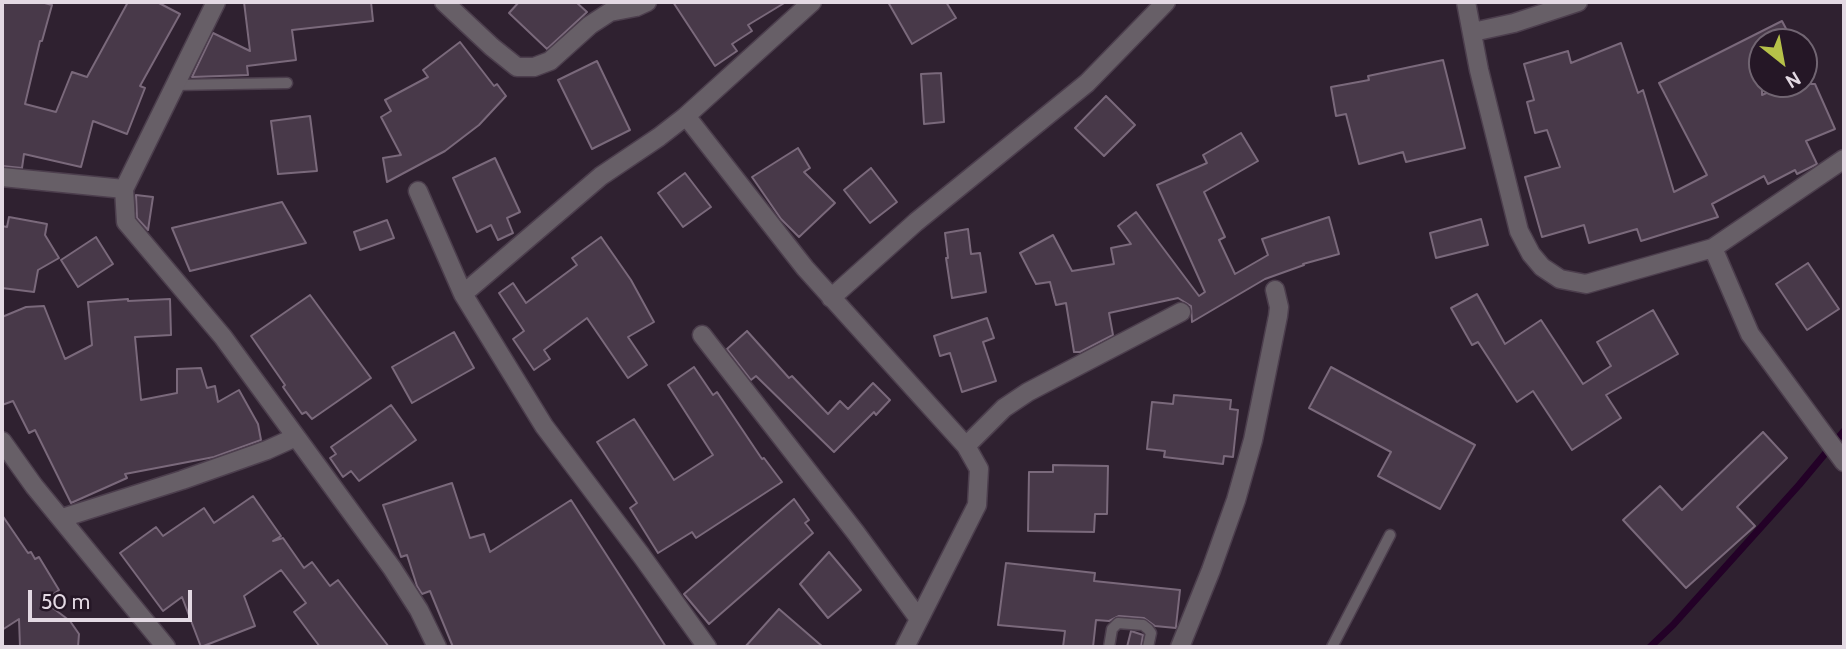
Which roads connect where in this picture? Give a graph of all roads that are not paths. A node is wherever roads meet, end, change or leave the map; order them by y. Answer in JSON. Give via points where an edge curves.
{"nodes":[{"id":1,"x":216,"y":2,"type":"edge"},
{"id":2,"x":444,"y":2,"type":"edge"},
{"id":3,"x":647,"y":2,"type":"edge"},
{"id":4,"x":812,"y":2,"type":"edge"},
{"id":5,"x":1166,"y":2,"type":"edge"},
{"id":6,"x":1466,"y":2,"type":"edge"},
{"id":7,"x":1578,"y":2,"type":"edge"},
{"id":8,"x":1473,"y":32,"type":"junction"},
{"id":9,"x":287,"y":83,"type":"dead end"},
{"id":10,"x":174,"y":85,"type":"junction"},
{"id":11,"x":686,"y":116,"type":"junction"},
{"id":12,"x":1844,"y":159,"type":"edge"},
{"id":13,"x":2,"y":177,"type":"edge"},
{"id":14,"x":124,"y":189,"type":"junction"},
{"id":15,"x":418,"y":191,"type":"dead end"},
{"id":16,"x":1713,"y":248,"type":"junction"},
{"id":17,"x":1275,"y":290,"type":"dead end"},
{"id":18,"x":463,"y":294,"type":"junction"},
{"id":19,"x":831,"y":298,"type":"junction"},
{"id":20,"x":1181,"y":312,"type":"dead end"},
{"id":21,"x":702,"y":335,"type":"dead end"},
{"id":22,"x":296,"y":437,"type":"junction"},
{"id":23,"x":2,"y":441,"type":"edge"},
{"id":24,"x":966,"y":446,"type":"junction"},
{"id":25,"x":1844,"y":462,"type":"edge"},
{"id":26,"x":62,"y":518,"type":"junction"},
{"id":27,"x":1390,"y":535,"type":"dead end"},
{"id":28,"x":919,"y":619,"type":"junction"},
{"id":29,"x":166,"y":647,"type":"edge"},
{"id":30,"x":437,"y":647,"type":"edge"},
{"id":31,"x":707,"y":647,"type":"edge"},
{"id":32,"x":905,"y":647,"type":"edge"},
{"id":33,"x":1109,"y":647,"type":"edge"},
{"id":34,"x":1148,"y":647,"type":"edge"},
{"id":35,"x":1180,"y":647,"type":"edge"},
{"id":36,"x":1332,"y":647,"type":"edge"}],
"edges":[{"from":1,"to":10,"type":"street"},
{"from":2,"to":3,"type":"street","via":[[517,67],[534,67],[550,61],[610,12]]},
{"from":4,"to":11,"type":"street"},
{"from":5,"to":19,"type":"street","via":[[1087,82]]},
{"from":6,"to":8,"type":"street"},
{"from":7,"to":8,"type":"street"},
{"from":8,"to":16,"type":"street","via":[[1519,230],[1542,267],[1560,279],[1586,284]]},
{"from":9,"to":10,"type":"lane"},
{"from":10,"to":14,"type":"street"},
{"from":11,"to":18,"type":"street","via":[[601,176]]},
{"from":11,"to":19,"type":"street"},
{"from":12,"to":16,"type":"street"},
{"from":13,"to":14,"type":"street"},
{"from":14,"to":22,"type":"street","via":[[126,222],[223,337]]},
{"from":15,"to":18,"type":"street"},
{"from":16,"to":25,"type":"street","via":[[1750,334]]},
{"from":17,"to":35,"type":"street","via":[[1278,316],[1253,440],[1236,500]]},
{"from":18,"to":31,"type":"street","via":[[544,426]]},
{"from":19,"to":24,"type":"street"},
{"from":20,"to":24,"type":"street","via":[[1028,392],[1004,408]]},
{"from":21,"to":28,"type":"street"},
{"from":22,"to":26,"type":"street"},
{"from":22,"to":30,"type":"street","via":[[392,568]]},
{"from":23,"to":26,"type":"street"},
{"from":24,"to":28,"type":"street","via":[[979,469],[977,505]]},
{"from":26,"to":29,"type":"street"},
{"from":27,"to":36,"type":"lane"},
{"from":28,"to":32,"type":"street"},
{"from":33,"to":34,"type":"lane","via":[[1112,629],[1118,623],[1148,629]]}]}
